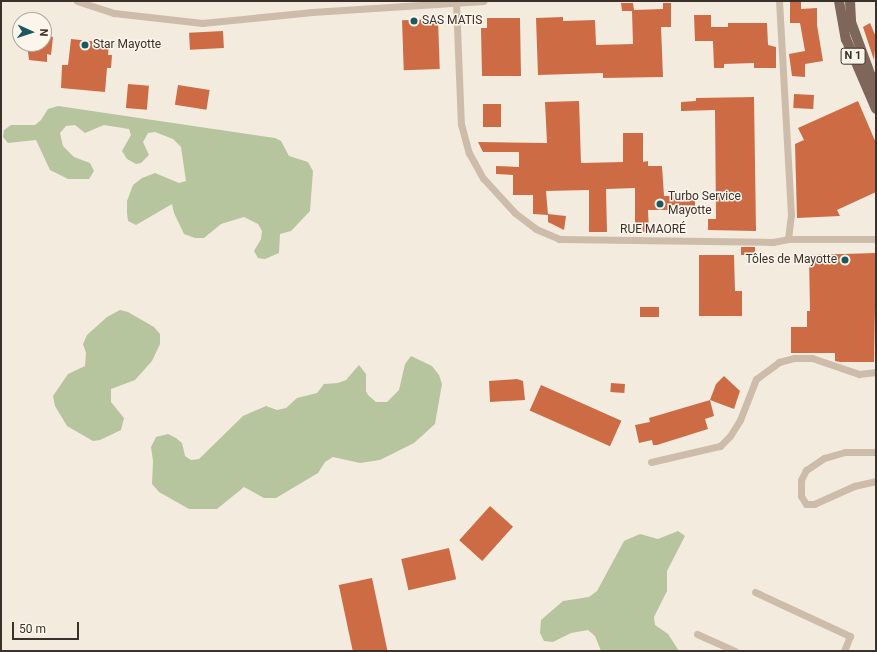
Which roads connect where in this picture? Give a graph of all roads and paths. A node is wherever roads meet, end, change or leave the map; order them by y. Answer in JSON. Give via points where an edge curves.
{"nodes":[{"id":1,"x":77,"y":1,"type":"edge"},
{"id":2,"x":484,"y":1,"type":"edge"},
{"id":3,"x":779,"y":1,"type":"edge"},
{"id":4,"x":839,"y":1,"type":"edge"},
{"id":5,"x":846,"y":1,"type":"edge"},
{"id":6,"x":850,"y":1,"type":"edge"},
{"id":7,"x":456,"y":2,"type":"junction"},
{"id":8,"x":851,"y":22,"type":"junction"},
{"id":9,"x":876,"y":90,"type":"edge"},
{"id":10,"x":876,"y":108,"type":"edge"},
{"id":11,"x":788,"y":239,"type":"junction"},
{"id":12,"x":876,"y":239,"type":"edge"},
{"id":13,"x":876,"y":372,"type":"edge"},
{"id":14,"x":876,"y":452,"type":"edge"},
{"id":15,"x":651,"y":462,"type":"dead end"},
{"id":16,"x":876,"y":481,"type":"edge"},
{"id":17,"x":755,"y":592,"type":"dead end"},
{"id":18,"x":697,"y":634,"type":"dead end"},
{"id":19,"x":735,"y":651,"type":"edge"},
{"id":20,"x":844,"y":651,"type":"edge"}],
"edges":[{"from":1,"to":7,"type":"street","via":[[114,13],[202,23]]},
{"from":2,"to":7,"type":"street"},
{"from":3,"to":11,"type":"street","via":[[791,215]]},
{"from":4,"to":10,"type":"main road","number":"N 1","via":[[846,38]]},
{"from":5,"to":8,"type":"main road","number":"N 1"},
{"from":6,"to":8,"type":"main road","number":"N 1"},
{"from":7,"to":11,"type":"street","name":"RUE MAORÉ","via":[[461,124],[469,153],[484,178],[515,213],[536,229],[559,239],[592,241],[773,242]]},
{"from":8,"to":9,"type":"main road","number":"N 1"},
{"from":11,"to":12,"type":"street","name":"RUE MAORÉ"},
{"from":13,"to":15,"type":"street","via":[[859,374],[812,358],[794,358],[779,362],[756,379],[740,420],[720,446]]},
{"from":14,"to":16,"type":"street","via":[[845,452],[824,458],[806,470],[801,480],[801,496],[806,504],[814,504],[854,486]]},
{"from":17,"to":20,"type":"street","via":[[850,636]]},
{"from":18,"to":19,"type":"street"}]}
